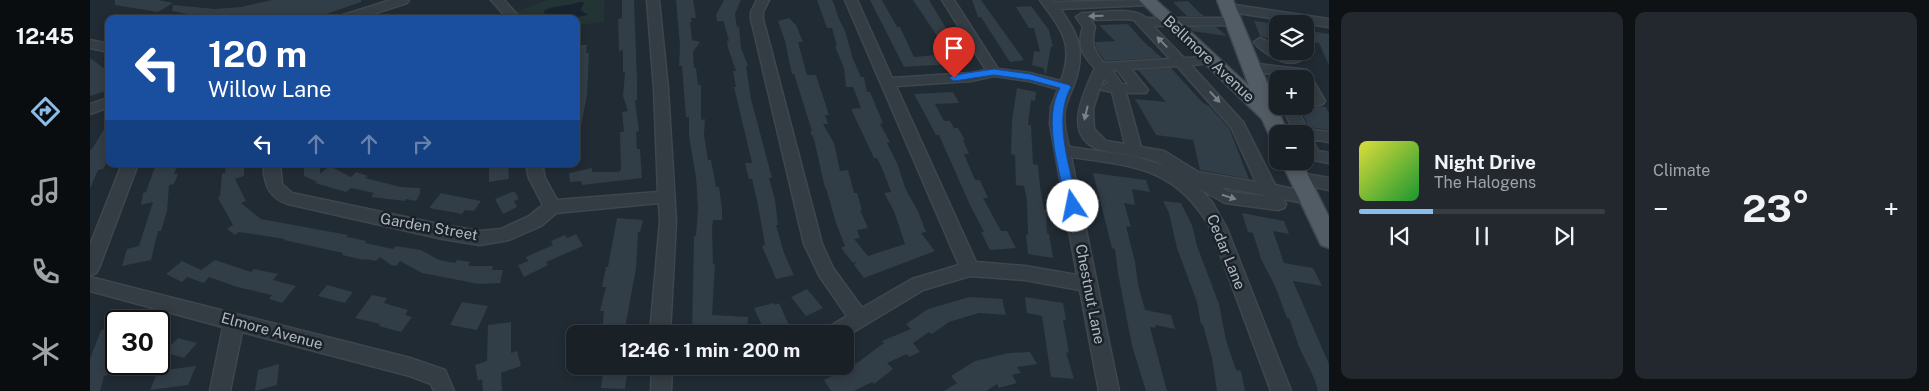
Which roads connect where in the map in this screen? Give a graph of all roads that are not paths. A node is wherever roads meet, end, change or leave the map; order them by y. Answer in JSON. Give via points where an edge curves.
{"nodes":[{"id":1,"x":403,"y":0,"type":"edge"},
{"id":2,"x":497,"y":0,"type":"edge"},
{"id":3,"x":653,"y":0,"type":"edge"},
{"id":4,"x":763,"y":0,"type":"edge"},
{"id":5,"x":850,"y":0,"type":"edge"},
{"id":6,"x":948,"y":0,"type":"edge"},
{"id":7,"x":1147,"y":1,"type":"edge"},
{"id":8,"x":1048,"y":3,"type":"edge"},
{"id":9,"x":1229,"y":10,"type":"edge"},
{"id":10,"x":356,"y":15,"type":"edge"},
{"id":11,"x":511,"y":15,"type":"edge"},
{"id":12,"x":1269,"y":18,"type":"edge"},
{"id":13,"x":1169,"y":21,"type":"junction"},
{"id":14,"x":1142,"y":22,"type":"junction"},
{"id":15,"x":1314,"y":22,"type":"edge"},
{"id":16,"x":1329,"y":23,"type":"edge"},
{"id":17,"x":1240,"y":38,"type":"junction"},
{"id":18,"x":1260,"y":42,"type":"junction"},
{"id":19,"x":90,"y":44,"type":"edge"},
{"id":20,"x":1269,"y":44,"type":"edge"},
{"id":21,"x":105,"y":47,"type":"edge"},
{"id":22,"x":1269,"y":52,"type":"edge"},
{"id":23,"x":1210,"y":60,"type":"junction"},
{"id":24,"x":1181,"y":62,"type":"junction"},
{"id":25,"x":1121,"y":66,"type":"junction"},
{"id":26,"x":1102,"y":67,"type":"junction"},
{"id":27,"x":1250,"y":67,"type":"junction"},
{"id":28,"x":994,"y":72,"type":"junction"},
{"id":29,"x":1269,"y":74,"type":"edge"},
{"id":30,"x":888,"y":82,"type":"junction"},
{"id":31,"x":1095,"y":86,"type":"junction"},
{"id":32,"x":1066,"y":87,"type":"junction"},
{"id":33,"x":1117,"y":88,"type":"junction"},
{"id":34,"x":105,"y":103,"type":"edge"},
{"id":35,"x":90,"y":109,"type":"edge"},
{"id":36,"x":1273,"y":125,"type":"edge"},
{"id":37,"x":1274,"y":125,"type":"edge"},
{"id":38,"x":1314,"y":136,"type":"edge"},
{"id":39,"x":1329,"y":137,"type":"edge"},
{"id":40,"x":1134,"y":149,"type":"junction"},
{"id":41,"x":1062,"y":151,"type":"junction"},
{"id":42,"x":1314,"y":155,"type":"edge"},
{"id":43,"x":1329,"y":158,"type":"edge"},
{"id":44,"x":129,"y":167,"type":"edge"},
{"id":45,"x":272,"y":167,"type":"edge"},
{"id":46,"x":535,"y":167,"type":"edge"},
{"id":47,"x":1300,"y":180,"type":"edge"},
{"id":48,"x":1329,"y":184,"type":"edge"},
{"id":49,"x":1272,"y":192,"type":"junction"},
{"id":50,"x":666,"y":197,"type":"junction"},
{"id":51,"x":552,"y":207,"type":"junction"},
{"id":52,"x":1327,"y":230,"type":"edge"},
{"id":53,"x":90,"y":268,"type":"edge"},
{"id":54,"x":970,"y":268,"type":"junction"},
{"id":55,"x":90,"y":284,"type":"edge"},
{"id":56,"x":1086,"y":284,"type":"junction"},
{"id":57,"x":859,"y":318,"type":"junction"},
{"id":58,"x":234,"y":321,"type":"junction"},
{"id":59,"x":661,"y":325,"type":"edge"},
{"id":60,"x":848,"y":325,"type":"edge"},
{"id":61,"x":662,"y":375,"type":"edge"},
{"id":62,"x":220,"y":391,"type":"edge"},
{"id":63,"x":444,"y":391,"type":"edge"},
{"id":64,"x":661,"y":391,"type":"edge"},
{"id":65,"x":1109,"y":391,"type":"edge"},
{"id":66,"x":1281,"y":391,"type":"edge"}],
"edges":[{"from":1,"to":10,"type":"street"},
{"from":2,"to":11,"type":"street"},
{"from":3,"to":50,"type":"street"},
{"from":4,"to":57,"type":"street","via":[[757,19],[813,244],[826,272]]},
{"from":5,"to":30,"type":"street"},
{"from":6,"to":28,"type":"street"},
{"from":7,"to":8,"type":"street"},
{"from":7,"to":13,"type":"main road","name":"Bellmore Avenue"},
{"from":8,"to":32,"type":"street","name":"Chestnut Lane","via":[[1067,28],[1074,44],[1074,66]]},
{"from":9,"to":12,"type":"street"},
{"from":9,"to":13,"type":"street"},
{"from":9,"to":17,"type":"main road"},
{"from":13,"to":14,"type":"street"},
{"from":13,"to":23,"type":"main road","name":"Bellmore Avenue"},
{"from":24,"to":14,"type":"street","one_way":true},
{"from":14,"to":26,"type":"street","one_way":true,"via":[[1138,17],[1127,16],[1082,17],[1089,27],[1084,40],[1089,55]]},
{"from":15,"to":16,"type":"street"},
{"from":17,"to":18,"type":"street"},
{"from":17,"to":27,"type":"main road"},
{"from":18,"to":20,"type":"street"},
{"from":18,"to":22,"type":"street"},
{"from":19,"to":21,"type":"street"},
{"from":23,"to":24,"type":"street"},
{"from":23,"to":36,"type":"main road","name":"Bellmore Avenue"},
{"from":24,"to":25,"type":"street"},
{"from":24,"to":49,"type":"street","one_way":true,"via":[[1238,125],[1264,182]]},
{"from":25,"to":26,"type":"street"},
{"from":25,"to":33,"type":"street","via":[[1141,90]]},
{"from":26,"to":31,"type":"street"},
{"from":26,"to":33,"type":"street"},
{"from":27,"to":29,"type":"street"},
{"from":27,"to":37,"type":"main road"},
{"from":28,"to":30,"type":"street","via":[[971,77]]},
{"from":28,"to":32,"type":"street"},
{"from":30,"to":54,"type":"street"},
{"from":31,"to":33,"type":"street"},
{"from":31,"to":40,"type":"street","one_way":true,"via":[[1084,118],[1088,134],[1102,144]]},
{"from":32,"to":41,"type":"street","name":"Chestnut Lane","via":[[1057,110]]},
{"from":33,"to":40,"type":"street"},
{"from":34,"to":35,"type":"street"},
{"from":38,"to":39,"type":"street"},
{"from":40,"to":49,"type":"street","via":[[1159,155],[1193,176]]},
{"from":41,"to":56,"type":"street","name":"Chestnut Lane"},
{"from":41,"to":66,"type":"street","name":"Cedar Lane","via":[[1154,167],[1179,180],[1200,197],[1212,212]]},
{"from":42,"to":43,"type":"street"},
{"from":44,"to":53,"type":"street"},
{"from":45,"to":51,"type":"street","name":"Garden Street","via":[[272,184],[288,198],[480,238],[503,235],[535,221]]},
{"from":46,"to":51,"type":"street"},
{"from":47,"to":48,"type":"street"},
{"from":47,"to":49,"type":"street"},
{"from":47,"to":52,"type":"main road"},
{"from":50,"to":51,"type":"street"},
{"from":50,"to":59,"type":"street","via":[[668,221]]},
{"from":54,"to":56,"type":"street","via":[[1025,273]]},
{"from":54,"to":57,"type":"street","via":[[918,284]]},
{"from":55,"to":58,"type":"street","name":"Elmore Avenue"},
{"from":56,"to":65,"type":"street","name":"Chestnut Lane"},
{"from":57,"to":60,"type":"street"},
{"from":58,"to":62,"type":"street"},
{"from":58,"to":63,"type":"street","name":"Elmore Avenue","via":[[410,367],[438,377]]},
{"from":61,"to":64,"type":"street"}]}
